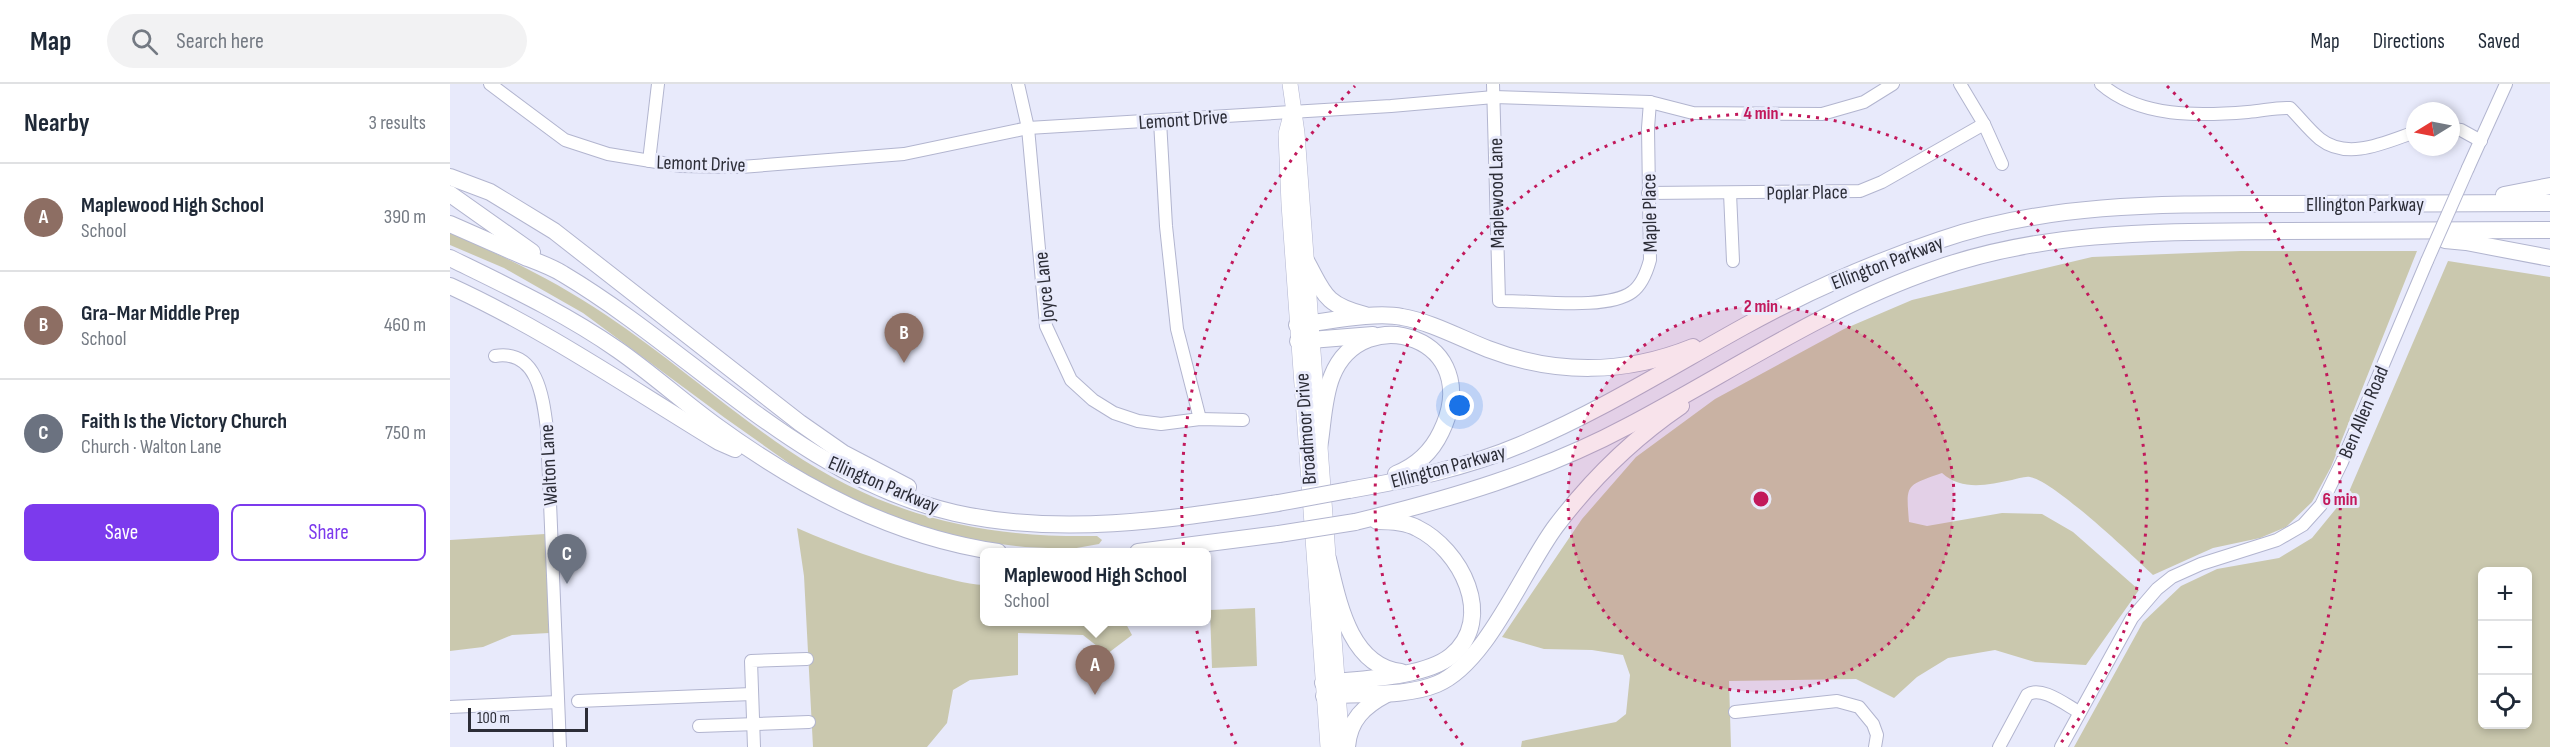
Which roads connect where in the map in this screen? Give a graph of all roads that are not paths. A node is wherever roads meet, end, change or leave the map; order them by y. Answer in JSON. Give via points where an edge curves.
{"nodes":[{"id":1,"x":490,"y":84,"type":"edge"},
{"id":2,"x":658,"y":84,"type":"edge"},
{"id":3,"x":1018,"y":84,"type":"edge"},
{"id":4,"x":1290,"y":84,"type":"edge"},
{"id":5,"x":1893,"y":84,"type":"edge"},
{"id":6,"x":1960,"y":84,"type":"edge"},
{"id":7,"x":2101,"y":84,"type":"edge"},
{"id":8,"x":2506,"y":84,"type":"edge"},
{"id":9,"x":1494,"y":90,"type":"edge"},
{"id":10,"x":1650,"y":102,"type":"junction"},
{"id":11,"x":1292,"y":112,"type":"junction"},
{"id":12,"x":1160,"y":121,"type":"junction"},
{"id":13,"x":1984,"y":124,"type":"junction"},
{"id":14,"x":1028,"y":128,"type":"junction"},
{"id":15,"x":2460,"y":130,"type":"edge"},
{"id":16,"x":2406,"y":135,"type":"edge"},
{"id":17,"x":2481,"y":141,"type":"junction"},
{"id":18,"x":649,"y":162,"type":"junction"},
{"id":19,"x":2002,"y":164,"type":"dead end"},
{"id":20,"x":450,"y":177,"type":"edge"},
{"id":21,"x":2550,"y":186,"type":"edge"},
{"id":22,"x":1648,"y":193,"type":"junction"},
{"id":23,"x":1730,"y":193,"type":"junction"},
{"id":24,"x":450,"y":194,"type":"edge"},
{"id":25,"x":2550,"y":203,"type":"edge"},
{"id":26,"x":2392,"y":204,"type":"junction"},
{"id":27,"x":450,"y":224,"type":"edge"},
{"id":28,"x":2550,"y":230,"type":"edge"},
{"id":29,"x":2337,"y":232,"type":"junction"},
{"id":30,"x":1304,"y":257,"type":"junction"},
{"id":31,"x":450,"y":258,"type":"edge"},
{"id":32,"x":2550,"y":258,"type":"edge"},
{"id":33,"x":1733,"y":261,"type":"dead end"},
{"id":34,"x":450,"y":265,"type":"edge"},
{"id":35,"x":477,"y":272,"type":"junction"},
{"id":36,"x":562,"y":273,"type":"junction"},
{"id":37,"x":450,"y":286,"type":"edge"},
{"id":38,"x":1499,"y":301,"type":"joint"},
{"id":39,"x":1372,"y":316,"type":"junction"},
{"id":40,"x":1744,"y":326,"type":"junction"},
{"id":41,"x":1304,"y":332,"type":"junction"},
{"id":42,"x":1389,"y":335,"type":"junction"},
{"id":43,"x":495,"y":356,"type":"dead end"},
{"id":44,"x":1715,"y":380,"type":"junction"},
{"id":45,"x":1200,"y":419,"type":"junction"},
{"id":46,"x":1243,"y":420,"type":"dead end"},
{"id":47,"x":1319,"y":448,"type":"junction"},
{"id":48,"x":779,"y":470,"type":"junction"},
{"id":49,"x":1349,"y":490,"type":"junction"},
{"id":50,"x":1355,"y":522,"type":"junction"},
{"id":51,"x":1032,"y":524,"type":"junction"},
{"id":52,"x":1169,"y":548,"type":"edge"},
{"id":53,"x":980,"y":549,"type":"edge"},
{"id":54,"x":1328,"y":560,"type":"junction"},
{"id":55,"x":807,"y":659,"type":"dead end"},
{"id":56,"x":1405,"y":673,"type":"junction"},
{"id":57,"x":1330,"y":689,"type":"junction"},
{"id":58,"x":1390,"y":692,"type":"junction"},
{"id":59,"x":752,"y":694,"type":"junction"},
{"id":60,"x":578,"y":701,"type":"dead end"},
{"id":61,"x":558,"y":702,"type":"junction"},
{"id":62,"x":450,"y":707,"type":"edge"},
{"id":63,"x":1735,"y":712,"type":"dead end"},
{"id":64,"x":2079,"y":712,"type":"junction"},
{"id":65,"x":809,"y":722,"type":"dead end"},
{"id":66,"x":754,"y":724,"type":"junction"},
{"id":67,"x":699,"y":726,"type":"dead end"},
{"id":68,"x":560,"y":747,"type":"edge"},
{"id":69,"x":754,"y":747,"type":"edge"},
{"id":70,"x":1328,"y":747,"type":"edge"},
{"id":71,"x":1344,"y":747,"type":"edge"},
{"id":72,"x":1875,"y":747,"type":"edge"},
{"id":73,"x":1999,"y":747,"type":"edge"},
{"id":74,"x":2061,"y":747,"type":"edge"}],
"edges":[{"from":1,"to":18,"type":"street","name":"Lemont Drive","via":[[565,140]]},
{"from":2,"to":18,"type":"street"},
{"from":3,"to":14,"type":"street","name":"Joyce Lane"},
{"from":4,"to":11,"type":"main road","name":"Broadmoor Drive"},
{"from":5,"to":10,"type":"street","name":"Lemont Drive","via":[[1864,102],[1822,114],[1693,113]]},
{"from":6,"to":13,"type":"street"},
{"from":7,"to":16,"type":"street","via":[[2131,103],[2172,114],[2290,108],[2321,140],[2355,150]]},
{"from":8,"to":17,"type":"street","name":"Ben Allen Road"},
{"from":9,"to":10,"type":"street","name":"Lemont Drive"},
{"from":9,"to":11,"type":"street","name":"Lemont Drive"},
{"from":9,"to":38,"type":"street","name":"Maplewood Lane"},
{"from":10,"to":22,"type":"street","name":"Maple Place"},
{"from":11,"to":12,"type":"street","name":"Lemont Drive"},
{"from":11,"to":30,"type":"main road","name":"Broadmoor Drive","via":[[1297,133]]},
{"from":11,"to":41,"type":"main road","name":"Broadmoor Drive","via":[[1286,134]]},
{"from":12,"to":14,"type":"street","name":"Lemont Drive"},
{"from":12,"to":45,"type":"street","via":[[1177,329]]},
{"from":13,"to":19,"type":"street"},
{"from":13,"to":23,"type":"street","name":"Poplar Place","via":[[1860,191]]},
{"from":14,"to":18,"type":"street","name":"Lemont Drive","via":[[904,154],[741,167]]},
{"from":14,"to":45,"type":"street","name":"Joyce Lane","via":[[1046,327],[1071,380],[1114,413],[1138,421],[1161,424]]},
{"from":15,"to":17,"type":"street"},
{"from":17,"to":64,"type":"street","name":"Ben Allen Road","bridge":true,"via":[[2321,505],[2303,525],[2277,540],[2201,564],[2172,577],[2157,589],[2132,618]]},
{"from":20,"to":51,"type":"highway","via":[[490,192],[554,231],[826,441],[900,484],[961,506]]},
{"from":21,"to":26,"type":"highway","via":[[2499,196]]},
{"from":22,"to":23,"type":"street","name":"Poplar Place"},
{"from":22,"to":38,"type":"street","name":"Maple Place","via":[[1650,260],[1634,291],[1604,302]]},
{"from":23,"to":33,"type":"street"},
{"from":24,"to":36,"type":"highway"},
{"from":25,"to":26,"type":"highway","name":"Ellington Parkway"},
{"from":26,"to":40,"type":"highway","name":"Ellington Parkway","via":[[2103,207],[2014,220],[1887,259]]},
{"from":27,"to":36,"type":"highway","name":"Ellington Parkway"},
{"from":28,"to":29,"type":"highway","name":"Ellington Parkway"},
{"from":29,"to":32,"type":"highway","via":[[2466,242]]},
{"from":29,"to":44,"type":"highway","name":"Ellington Parkway","via":[[2111,234],[1984,255],[1896,284],[1807,327]]},
{"from":30,"to":39,"type":"highway","via":[[1332,302]]},
{"from":30,"to":41,"type":"main road","name":"Broadmoor Drive"},
{"from":31,"to":35,"type":"highway","name":"Ellington Parkway"},
{"from":34,"to":35,"type":"highway"},
{"from":35,"to":48,"type":"highway","name":"Ellington Parkway","via":[[538,301],[618,350]]},
{"from":36,"to":51,"type":"highway","name":"Ellington Parkway","via":[[781,431],[839,468],[896,494],[956,513]]},
{"from":37,"to":48,"type":"highway","via":[[542,333],[718,442]]},
{"from":39,"to":40,"type":"highway","via":[[1403,317],[1522,360],[1584,369],[1678,353]]},
{"from":39,"to":41,"type":"highway"},
{"from":40,"to":49,"type":"highway","name":"Ellington Parkway","via":[[1628,394],[1518,446],[1450,469]]},
{"from":41,"to":42,"type":"highway"},
{"from":41,"to":47,"type":"main road","name":"Broadmoor Drive"},
{"from":41,"to":57,"type":"main road","name":"Broadmoor Drive"},
{"from":42,"to":47,"type":"highway","via":[[1353,348],[1337,366],[1329,385]]},
{"from":42,"to":49,"type":"highway","via":[[1424,344],[1442,360],[1451,382],[1448,415],[1433,445],[1414,465]]},
{"from":43,"to":61,"type":"street","name":"Walton Lane","via":[[504,354],[530,367],[543,404],[548,440]]},
{"from":44,"to":50,"type":"highway","name":"Ellington Parkway","via":[[1532,471]]},
{"from":44,"to":58,"type":"highway","via":[[1639,438],[1589,486],[1540,550],[1467,664],[1428,687]]},
{"from":45,"to":46,"type":"street","name":"Joyce Lane"},
{"from":47,"to":54,"type":"main road","name":"Broadmoor Drive"},
{"from":48,"to":53,"type":"highway","name":"Ellington Parkway","via":[[891,525]]},
{"from":49,"to":51,"type":"highway","name":"Ellington Parkway","bridge":true,"via":[[1155,520]]},
{"from":50,"to":52,"type":"highway","name":"Ellington Parkway","bridge":true},
{"from":50,"to":56,"type":"highway","via":[[1388,521],[1415,526],[1445,548],[1466,581],[1472,608],[1459,648],[1435,666]]},
{"from":54,"to":56,"type":"highway","via":[[1346,624],[1356,642],[1372,660]]},
{"from":54,"to":57,"type":"main road","name":"Broadmoor Drive"},
{"from":55,"to":59,"type":"street","via":[[751,661]]},
{"from":56,"to":57,"type":"highway"},
{"from":57,"to":58,"type":"highway"},
{"from":57,"to":70,"type":"main road","name":"Broadmoor Drive"},
{"from":57,"to":71,"type":"main road","name":"Broadmoor Drive"},
{"from":58,"to":71,"type":"highway","via":[[1358,715]]},
{"from":59,"to":60,"type":"street"},
{"from":59,"to":66,"type":"street"},
{"from":61,"to":62,"type":"street"},
{"from":61,"to":68,"type":"street","name":"Walton Lane"},
{"from":63,"to":72,"type":"street","via":[[1837,701],[1859,707],[1873,724],[1877,735]]},
{"from":64,"to":73,"type":"street","via":[[2043,693],[2031,692]]},
{"from":64,"to":74,"type":"street","name":"Ben Allen Road"},
{"from":65,"to":66,"type":"street"},
{"from":66,"to":67,"type":"street"},
{"from":66,"to":69,"type":"street"}]}
